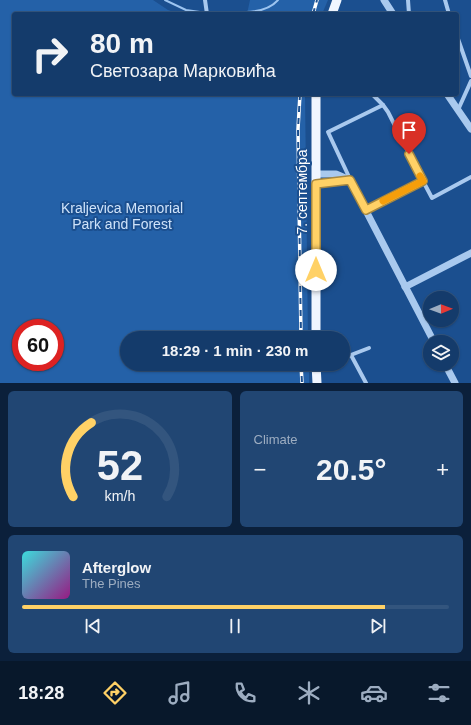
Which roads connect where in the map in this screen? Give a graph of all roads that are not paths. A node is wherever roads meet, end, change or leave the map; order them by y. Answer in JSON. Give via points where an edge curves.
{"nodes":[{"id":1,"x":205,"y":0,"type":"edge"},
{"id":2,"x":337,"y":0,"type":"edge"},
{"id":3,"x":384,"y":0,"type":"edge"},
{"id":4,"x":408,"y":0,"type":"edge"},
{"id":5,"x":445,"y":0,"type":"edge"},
{"id":6,"x":207,"y":12,"type":"edge"},
{"id":7,"x":333,"y":12,"type":"edge"},
{"id":8,"x":392,"y":12,"type":"edge"},
{"id":9,"x":409,"y":12,"type":"edge"},
{"id":10,"x":448,"y":12,"type":"edge"},
{"id":11,"x":459,"y":42,"type":"edge"},
{"id":12,"x":471,"y":76,"type":"edge"},
{"id":13,"x":471,"y":81,"type":"edge"},
{"id":14,"x":316,"y":96,"type":"edge"},
{"id":15,"x":374,"y":96,"type":"edge"},
{"id":16,"x":449,"y":96,"type":"edge"},
{"id":17,"x":383,"y":105,"type":"junction"},
{"id":18,"x":458,"y":110,"type":"junction"},
{"id":19,"x":471,"y":129,"type":"edge"},
{"id":20,"x":316,"y":174,"type":"junction"},
{"id":21,"x":471,"y":177,"type":"edge"},
{"id":22,"x":350,"y":180,"type":"junction"},
{"id":23,"x":423,"y":181,"type":"junction"},
{"id":24,"x":316,"y":184,"type":"junction"},
{"id":25,"x":366,"y":210,"type":"junction"},
{"id":26,"x":471,"y":253,"type":"edge"},
{"id":27,"x":405,"y":287,"type":"junction"},
{"id":28,"x":316,"y":331,"type":"edge"},
{"id":29,"x":430,"y":335,"type":"edge"},
{"id":30,"x":369,"y":348,"type":"dead end"},
{"id":31,"x":351,"y":355,"type":"joint"},
{"id":32,"x":316,"y":371,"type":"edge"},
{"id":33,"x":449,"y":371,"type":"edge"},
{"id":34,"x":317,"y":383,"type":"edge"},
{"id":35,"x":366,"y":383,"type":"edge"},
{"id":36,"x":455,"y":383,"type":"edge"}],
"edges":[{"from":1,"to":6,"type":"street"},
{"from":2,"to":7,"type":"main road"},
{"from":3,"to":8,"type":"street"},
{"from":4,"to":9,"type":"street"},
{"from":5,"to":10,"type":"street"},
{"from":11,"to":12,"type":"street"},
{"from":13,"to":18,"type":"street"},
{"from":14,"to":20,"type":"main road","name":"7. септембра"},
{"from":15,"to":17,"type":"street"},
{"from":16,"to":18,"type":"street"},
{"from":17,"to":22,"type":"street","via":[[328,132]]},
{"from":17,"to":23,"type":"street"},
{"from":18,"to":19,"type":"street"},
{"from":20,"to":22,"type":"street","via":[[336,174]]},
{"from":20,"to":24,"type":"main road","name":"7. септембра"},
{"from":21,"to":23,"type":"street","via":[[432,198]]},
{"from":22,"to":24,"type":"street"},
{"from":22,"to":25,"type":"street"},
{"from":23,"to":25,"type":"street"},
{"from":24,"to":28,"type":"main road","name":"7. септембра"},
{"from":25,"to":27,"type":"street"},
{"from":26,"to":27,"type":"street"},
{"from":27,"to":29,"type":"street"},
{"from":30,"to":31,"type":"street"},
{"from":31,"to":35,"type":"street"},
{"from":32,"to":34,"type":"main road"},
{"from":33,"to":36,"type":"street"}]}
